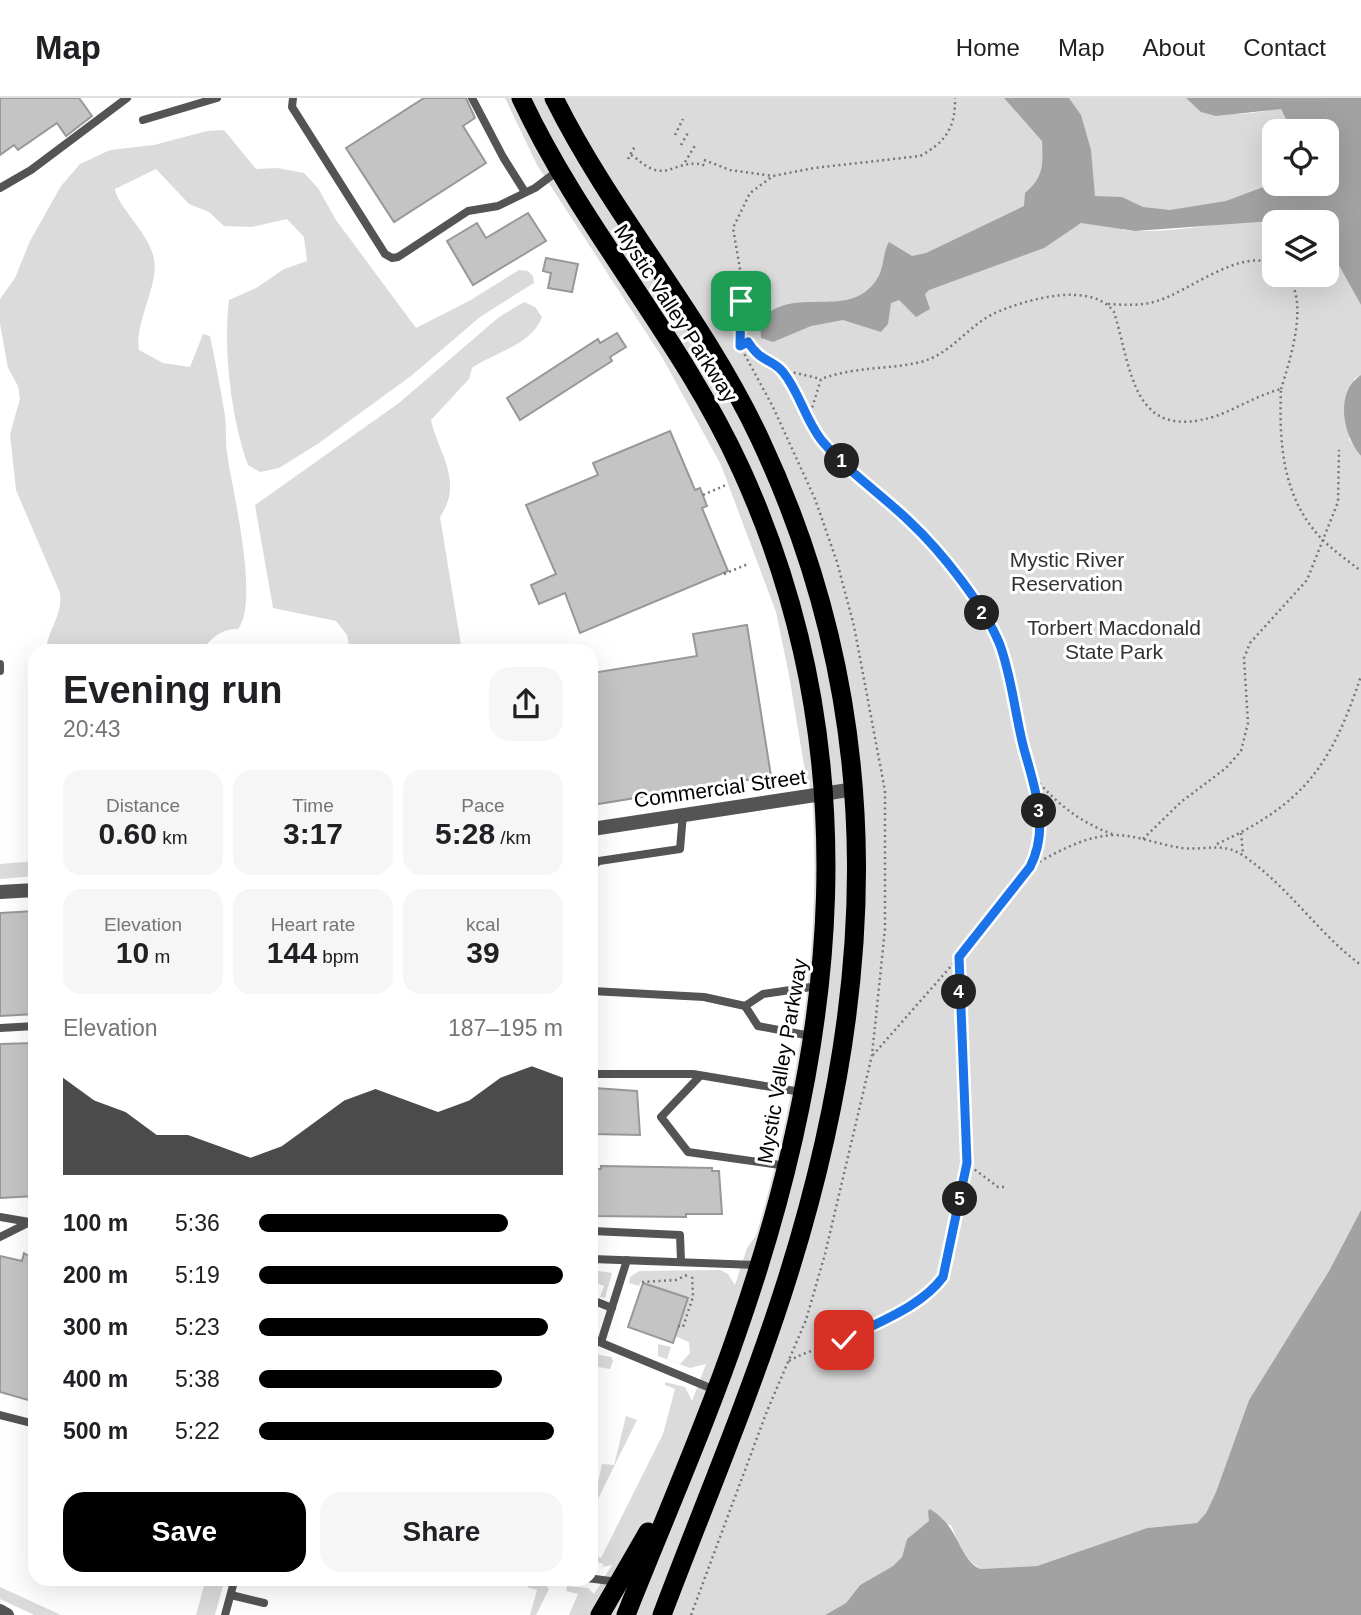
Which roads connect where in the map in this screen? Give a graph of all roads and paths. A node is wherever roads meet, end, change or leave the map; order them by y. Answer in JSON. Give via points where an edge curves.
{"nodes":[{"id":1,"x":127,"y":98,"type":"edge"},
{"id":2,"x":217,"y":98,"type":"edge"},
{"id":3,"x":293,"y":98,"type":"edge"},
{"id":4,"x":472,"y":98,"type":"edge"},
{"id":5,"x":521,"y":98,"type":"edge"},
{"id":6,"x":554,"y":98,"type":"edge"},
{"id":7,"x":955,"y":98,"type":"edge"},
{"id":8,"x":683,"y":119,"type":"dead end"},
{"id":9,"x":143,"y":120,"type":"dead end"},
{"id":10,"x":689,"y":131,"type":"dead end"},
{"id":11,"x":675,"y":135,"type":"dead end"},
{"id":12,"x":696,"y":144,"type":"dead end"},
{"id":13,"x":681,"y":145,"type":"dead end"},
{"id":14,"x":635,"y":146,"type":"dead end"},
{"id":15,"x":631,"y":155,"type":"junction"},
{"id":16,"x":628,"y":159,"type":"dead end"},
{"id":17,"x":704,"y":160,"type":"dead end"},
{"id":18,"x":685,"y":163,"type":"junction"},
{"id":19,"x":707,"y":166,"type":"dead end"},
{"id":20,"x":559,"y":170,"type":"junction"},
{"id":21,"x":774,"y":176,"type":"junction"},
{"id":22,"x":0,"y":188,"type":"edge"},
{"id":23,"x":525,"y":192,"type":"junction"},
{"id":24,"x":1262,"y":260,"type":"edge"},
{"id":25,"x":1292,"y":287,"type":"edge"},
{"id":26,"x":1108,"y":304,"type":"junction"},
{"id":27,"x":782,"y":370,"type":"junction"},
{"id":28,"x":821,"y":379,"type":"junction"},
{"id":29,"x":1281,"y":389,"type":"junction"},
{"id":30,"x":809,"y":418,"type":"junction"},
{"id":31,"x":1339,"y":450,"type":"dead end"},
{"id":32,"x":729,"y":484,"type":"dead end"},
{"id":33,"x":703,"y":495,"type":"dead end"},
{"id":34,"x":1321,"y":539,"type":"junction"},
{"id":35,"x":748,"y":564,"type":"dead end"},
{"id":36,"x":1361,"y":571,"type":"edge"},
{"id":37,"x":724,"y":575,"type":"dead end"},
{"id":38,"x":0,"y":664,"type":"edge"},
{"id":39,"x":0,"y":671,"type":"edge"},
{"id":40,"x":1361,"y":676,"type":"edge"},
{"id":41,"x":1034,"y":776,"type":"junction"},
{"id":42,"x":855,"y":789,"type":"junction"},
{"id":43,"x":825,"y":794,"type":"junction"},
{"id":44,"x":683,"y":814,"type":"junction"},
{"id":45,"x":598,"y":828,"type":"edge"},
{"id":46,"x":1241,"y":833,"type":"junction"},
{"id":47,"x":1115,"y":835,"type":"junction"},
{"id":48,"x":1143,"y":839,"type":"junction"},
{"id":49,"x":1215,"y":845,"type":"junction"},
{"id":50,"x":1243,"y":855,"type":"junction"},
{"id":51,"x":598,"y":862,"type":"edge"},
{"id":52,"x":1030,"y":867,"type":"junction"},
{"id":53,"x":28,"y":890,"type":"edge"},
{"id":54,"x":0,"y":892,"type":"edge"},
{"id":55,"x":959,"y":957,"type":"junction"},
{"id":56,"x":1361,"y":965,"type":"edge"},
{"id":57,"x":821,"y":986,"type":"junction"},
{"id":58,"x":598,"y":991,"type":"edge"},
{"id":59,"x":745,"y":1006,"type":"junction"},
{"id":60,"x":28,"y":1026,"type":"edge"},
{"id":61,"x":0,"y":1028,"type":"edge"},
{"id":62,"x":814,"y":1036,"type":"junction"},
{"id":63,"x":872,"y":1055,"type":"dead end"},
{"id":64,"x":598,"y":1074,"type":"edge"},
{"id":65,"x":699,"y":1076,"type":"junction"},
{"id":66,"x":804,"y":1093,"type":"junction"},
{"id":67,"x":967,"y":1163,"type":"junction"},
{"id":68,"x":787,"y":1167,"type":"junction"},
{"id":69,"x":1006,"y":1187,"type":"dead end"},
{"id":70,"x":0,"y":1217,"type":"edge"},
{"id":71,"x":28,"y":1222,"type":"edge"},
{"id":72,"x":28,"y":1224,"type":"edge"},
{"id":73,"x":598,"y":1231,"type":"edge"},
{"id":74,"x":0,"y":1237,"type":"edge"},
{"id":75,"x":598,"y":1259,"type":"edge"},
{"id":76,"x":627,"y":1260,"type":"junction"},
{"id":77,"x":681,"y":1261,"type":"junction"},
{"id":78,"x":760,"y":1265,"type":"junction"},
{"id":79,"x":642,"y":1282,"type":"dead end"},
{"id":80,"x":598,"y":1302,"type":"edge"},
{"id":81,"x":612,"y":1308,"type":"junction"},
{"id":82,"x":678,"y":1326,"type":"dead end"},
{"id":83,"x":598,"y":1337,"type":"edge"},
{"id":84,"x":598,"y":1342,"type":"edge"},
{"id":85,"x":789,"y":1361,"type":"dead end"},
{"id":86,"x":715,"y":1390,"type":"junction"},
{"id":87,"x":0,"y":1415,"type":"edge"},
{"id":88,"x":28,"y":1422,"type":"edge"},
{"id":89,"x":598,"y":1579,"type":"edge"},
{"id":90,"x":629,"y":1583,"type":"junction"},
{"id":91,"x":233,"y":1586,"type":"edge"},
{"id":92,"x":231,"y":1595,"type":"junction"},
{"id":93,"x":264,"y":1604,"type":"dead end"},
{"id":94,"x":0,"y":1611,"type":"edge"},
{"id":95,"x":7,"y":1615,"type":"edge"},
{"id":96,"x":225,"y":1615,"type":"edge"},
{"id":97,"x":600,"y":1615,"type":"edge"},
{"id":98,"x":626,"y":1615,"type":"edge"},
{"id":99,"x":662,"y":1615,"type":"edge"}],
"edges":[{"from":1,"to":22,"type":"lane"},
{"from":2,"to":9,"type":"lane"},
{"from":3,"to":23,"type":"lane","via":[[292,107],[385,254],[392,258],[468,211],[498,206]]},
{"from":4,"to":23,"type":"lane"},
{"from":5,"to":20,"type":"highway","name":"Mystic Valley Parkway"},
{"from":6,"to":42,"type":"highway","name":"Mystic Valley Parkway","via":[[612,200],[712,348],[770,459],[821,603],[843,702]]},
{"from":7,"to":21,"type":"path","via":[[946,140],[920,156]]},
{"from":8,"to":11,"type":"path"},
{"from":10,"to":13,"type":"path"},
{"from":12,"to":18,"type":"path"},
{"from":14,"to":15,"type":"path"},
{"from":15,"to":16,"type":"path"},
{"from":15,"to":18,"type":"path","via":[[661,171]]},
{"from":17,"to":21,"type":"path","via":[[730,170]]},
{"from":18,"to":19,"type":"path"},
{"from":20,"to":23,"type":"lane"},
{"from":20,"to":43,"type":"highway","name":"Mystic Valley Parkway","via":[[685,361],[752,494],[793,615],[812,698]]},
{"from":21,"to":27,"type":"path","via":[[750,193],[733,228],[742,281],[740,346],[748,342],[757,356]]},
{"from":24,"to":26,"type":"path","via":[[1231,266],[1160,300]]},
{"from":25,"to":29,"type":"path","via":[[1298,315]]},
{"from":26,"to":28,"type":"path","via":[[1086,296],[1037,298],[991,315],[941,354],[921,362],[863,367]]},
{"from":26,"to":29,"type":"path","via":[[1144,405],[1157,415],[1181,422],[1206,418]]},
{"from":27,"to":28,"type":"path"},
{"from":27,"to":30,"type":"path"},
{"from":28,"to":30,"type":"path"},
{"from":29,"to":34,"type":"path","via":[[1280,435],[1289,484],[1307,522]]},
{"from":30,"to":41,"type":"path","via":[[821,440],[911,522],[982,612],[1000,647]]},
{"from":31,"to":34,"type":"path","via":[[1338,502]]},
{"from":32,"to":33,"type":"path"},
{"from":34,"to":36,"type":"path"},
{"from":34,"to":48,"type":"path","via":[[1307,580],[1250,643],[1244,658],[1248,723],[1241,751]]},
{"from":35,"to":37,"type":"path"},
{"from":38,"to":39,"type":"lane"},
{"from":40,"to":46,"type":"path","via":[[1324,763],[1313,778],[1280,810]]},
{"from":41,"to":47,"type":"path","via":[[1062,807]]},
{"from":41,"to":52,"type":"path","via":[[1040,823],[1037,853]]},
{"from":42,"to":43,"type":"street","name":"Commercial Street"},
{"from":42,"to":99,"type":"highway","name":"Mystic Valley Parkway","via":[[858,867],[853,972],[839,1072],[817,1171],[778,1305]]},
{"from":43,"to":44,"type":"street","name":"Commercial Street"},
{"from":43,"to":57,"type":"highway","name":"Mystic Valley Parkway","via":[[827,884]]},
{"from":44,"to":45,"type":"street","name":"Commercial Street"},
{"from":44,"to":51,"type":"lane","via":[[680,849]]},
{"from":46,"to":49,"type":"path"},
{"from":46,"to":50,"type":"path"},
{"from":47,"to":48,"type":"path"},
{"from":47,"to":52,"type":"path","via":[[1072,846]]},
{"from":48,"to":49,"type":"path","via":[[1183,848]]},
{"from":49,"to":50,"type":"path"},
{"from":50,"to":56,"type":"path"},
{"from":52,"to":55,"type":"path"},
{"from":53,"to":54,"type":"street"},
{"from":55,"to":63,"type":"path"},
{"from":55,"to":67,"type":"path"},
{"from":57,"to":59,"type":"lane","via":[[763,994]]},
{"from":57,"to":62,"type":"highway","name":"Mystic Valley Parkway"},
{"from":58,"to":59,"type":"lane","via":[[704,997]]},
{"from":59,"to":62,"type":"lane","via":[[758,1027]]},
{"from":60,"to":61,"type":"lane"},
{"from":62,"to":66,"type":"highway","name":"Mystic Valley Parkway"},
{"from":64,"to":65,"type":"lane"},
{"from":65,"to":66,"type":"lane"},
{"from":65,"to":68,"type":"lane","via":[[661,1116],[688,1152]]},
{"from":66,"to":68,"type":"highway","name":"Mystic Valley Parkway"},
{"from":67,"to":69,"type":"path","via":[[998,1187]]},
{"from":67,"to":85,"type":"path","via":[[951,1250],[934,1289],[894,1315]]},
{"from":68,"to":78,"type":"highway","name":"Mystic Valley Parkway"},
{"from":70,"to":71,"type":"lane"},
{"from":72,"to":74,"type":"lane"},
{"from":73,"to":77,"type":"lane","via":[[677,1234]]},
{"from":75,"to":76,"type":"lane"},
{"from":76,"to":77,"type":"lane"},
{"from":76,"to":81,"type":"lane"},
{"from":77,"to":78,"type":"lane"},
{"from":78,"to":86,"type":"highway","name":"Mystic Valley Parkway"},
{"from":79,"to":82,"type":"path","via":[[676,1280],[692,1273],[692,1303],[682,1327]]},
{"from":80,"to":81,"type":"lane"},
{"from":81,"to":83,"type":"lane"},
{"from":84,"to":86,"type":"lane"},
{"from":86,"to":90,"type":"highway","name":"Mystic Valley Parkway","via":[[685,1468]]},
{"from":87,"to":88,"type":"lane"},
{"from":89,"to":90,"type":"lane"},
{"from":90,"to":97,"type":"highway"},
{"from":90,"to":98,"type":"highway"},
{"from":91,"to":92,"type":"lane"},
{"from":92,"to":93,"type":"lane"},
{"from":92,"to":96,"type":"lane"},
{"from":94,"to":95,"type":"street"}]}
